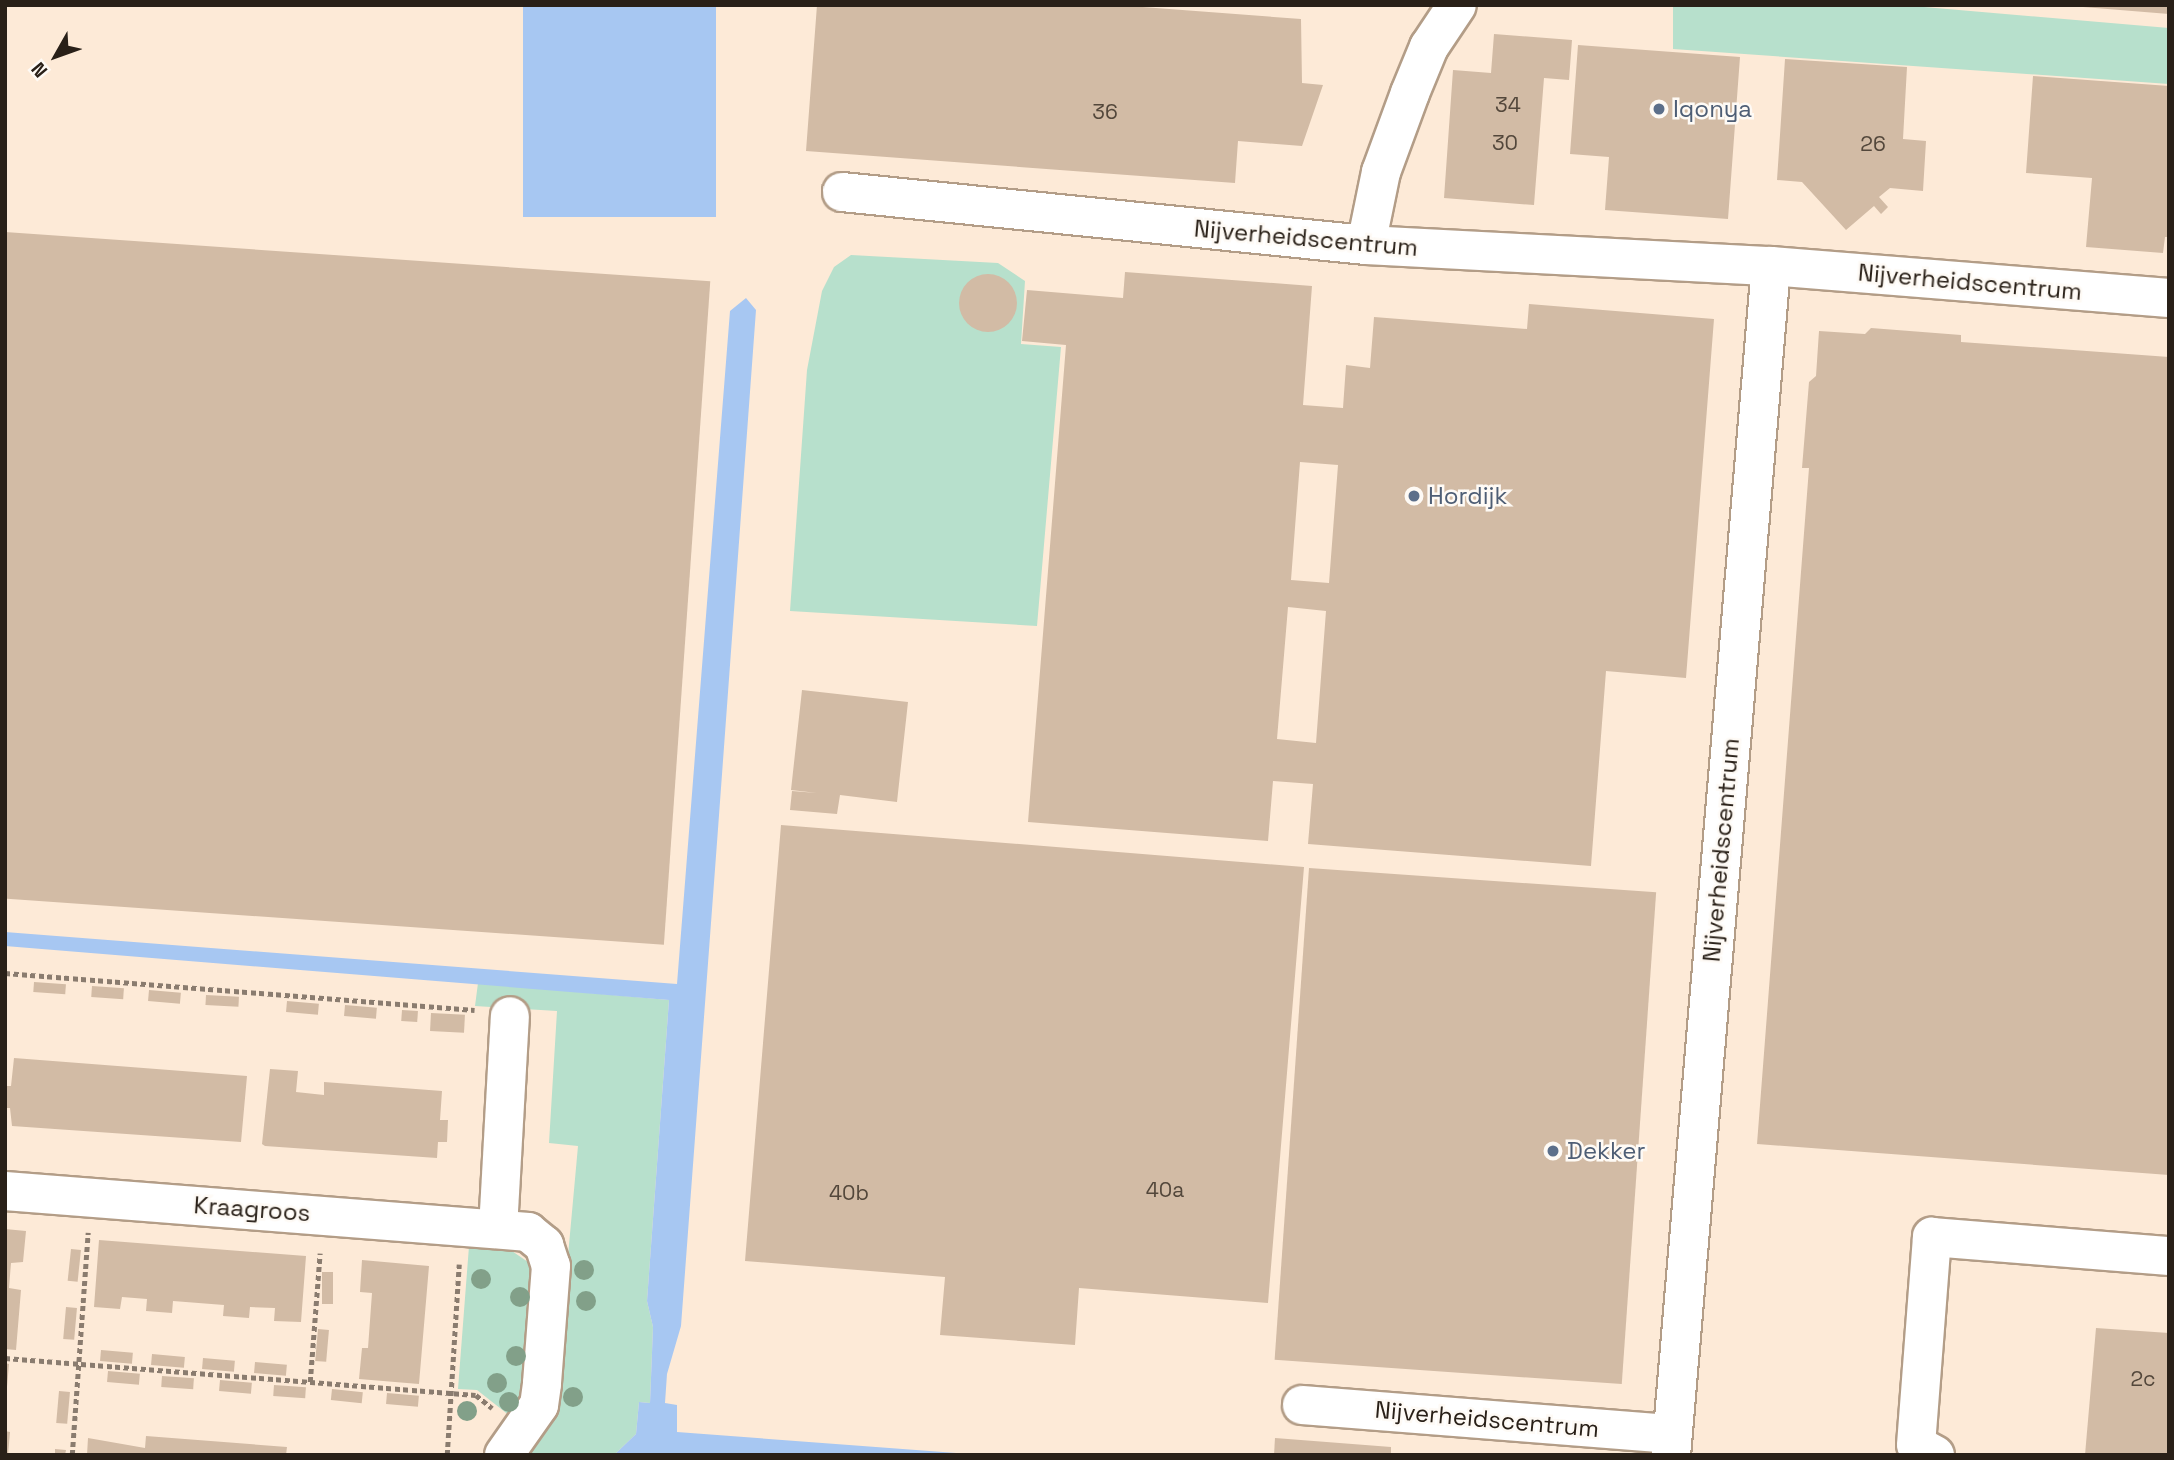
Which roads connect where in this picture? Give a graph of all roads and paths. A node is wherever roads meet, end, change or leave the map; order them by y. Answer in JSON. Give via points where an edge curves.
{"nodes":[{"id":1,"x":1457,"y":5,"type":"edge"},
{"id":2,"x":842,"y":192,"type":"dead end"},
{"id":3,"x":1366,"y":245,"type":"junction"},
{"id":4,"x":1771,"y":266,"type":"junction"},
{"id":5,"x":2169,"y":298,"type":"edge"},
{"id":6,"x":5,"y":973,"type":"edge"},
{"id":7,"x":5,"y":978,"type":"edge"},
{"id":8,"x":510,"y":1016,"type":"joint"},
{"id":9,"x":5,"y":1191,"type":"edge"},
{"id":10,"x":90,"y":1197,"type":"junction"},
{"id":11,"x":323,"y":1215,"type":"junction"},
{"id":12,"x":480,"y":1227,"type":"junction"},
{"id":13,"x":2169,"y":1256,"type":"edge"},
{"id":14,"x":5,"y":1357,"type":"edge"},
{"id":15,"x":79,"y":1363,"type":"junction"},
{"id":16,"x":310,"y":1382,"type":"junction"},
{"id":17,"x":451,"y":1393,"type":"junction"},
{"id":18,"x":1302,"y":1405,"type":"dead end"},
{"id":19,"x":513,"y":1443,"type":"edge"},
{"id":20,"x":1671,"y":1445,"type":"edge"},
{"id":21,"x":72,"y":1455,"type":"edge"},
{"id":22,"x":447,"y":1455,"type":"edge"},
{"id":23,"x":1936,"y":1455,"type":"edge"}],
"edges":[{"from":1,"to":3,"type":"street","via":[[1429,47],[1410,93],[1381,172]]},
{"from":2,"to":3,"type":"street","name":"Nijverheidscentrum"},
{"from":3,"to":4,"type":"street","name":"Nijverheidscentrum"},
{"from":4,"to":5,"type":"street","name":"Nijverheidscentrum"},
{"from":4,"to":20,"type":"street","name":"Nijverheidscentrum"},
{"from":6,"to":7,"type":"path"},
{"from":6,"to":8,"type":"path"},
{"from":8,"to":12,"type":"street"},
{"from":9,"to":10,"type":"street","name":"Kraagroos"},
{"from":10,"to":11,"type":"street","name":"Kraagroos"},
{"from":10,"to":15,"type":"path"},
{"from":11,"to":12,"type":"street","name":"Kraagroos"},
{"from":11,"to":16,"type":"path"},
{"from":12,"to":17,"type":"path"},
{"from":12,"to":19,"type":"street","name":"Kraagroos","via":[[528,1232],[544,1245],[551,1266],[539,1405]]},
{"from":13,"to":23,"type":"street","via":[[1932,1237],[1916,1445]]},
{"from":14,"to":15,"type":"path"},
{"from":15,"to":16,"type":"path"},
{"from":15,"to":21,"type":"path"},
{"from":16,"to":17,"type":"path"},
{"from":17,"to":19,"type":"path","via":[[476,1395]]},
{"from":17,"to":22,"type":"path"},
{"from":18,"to":20,"type":"street","name":"Nijverheidscentrum"}]}
